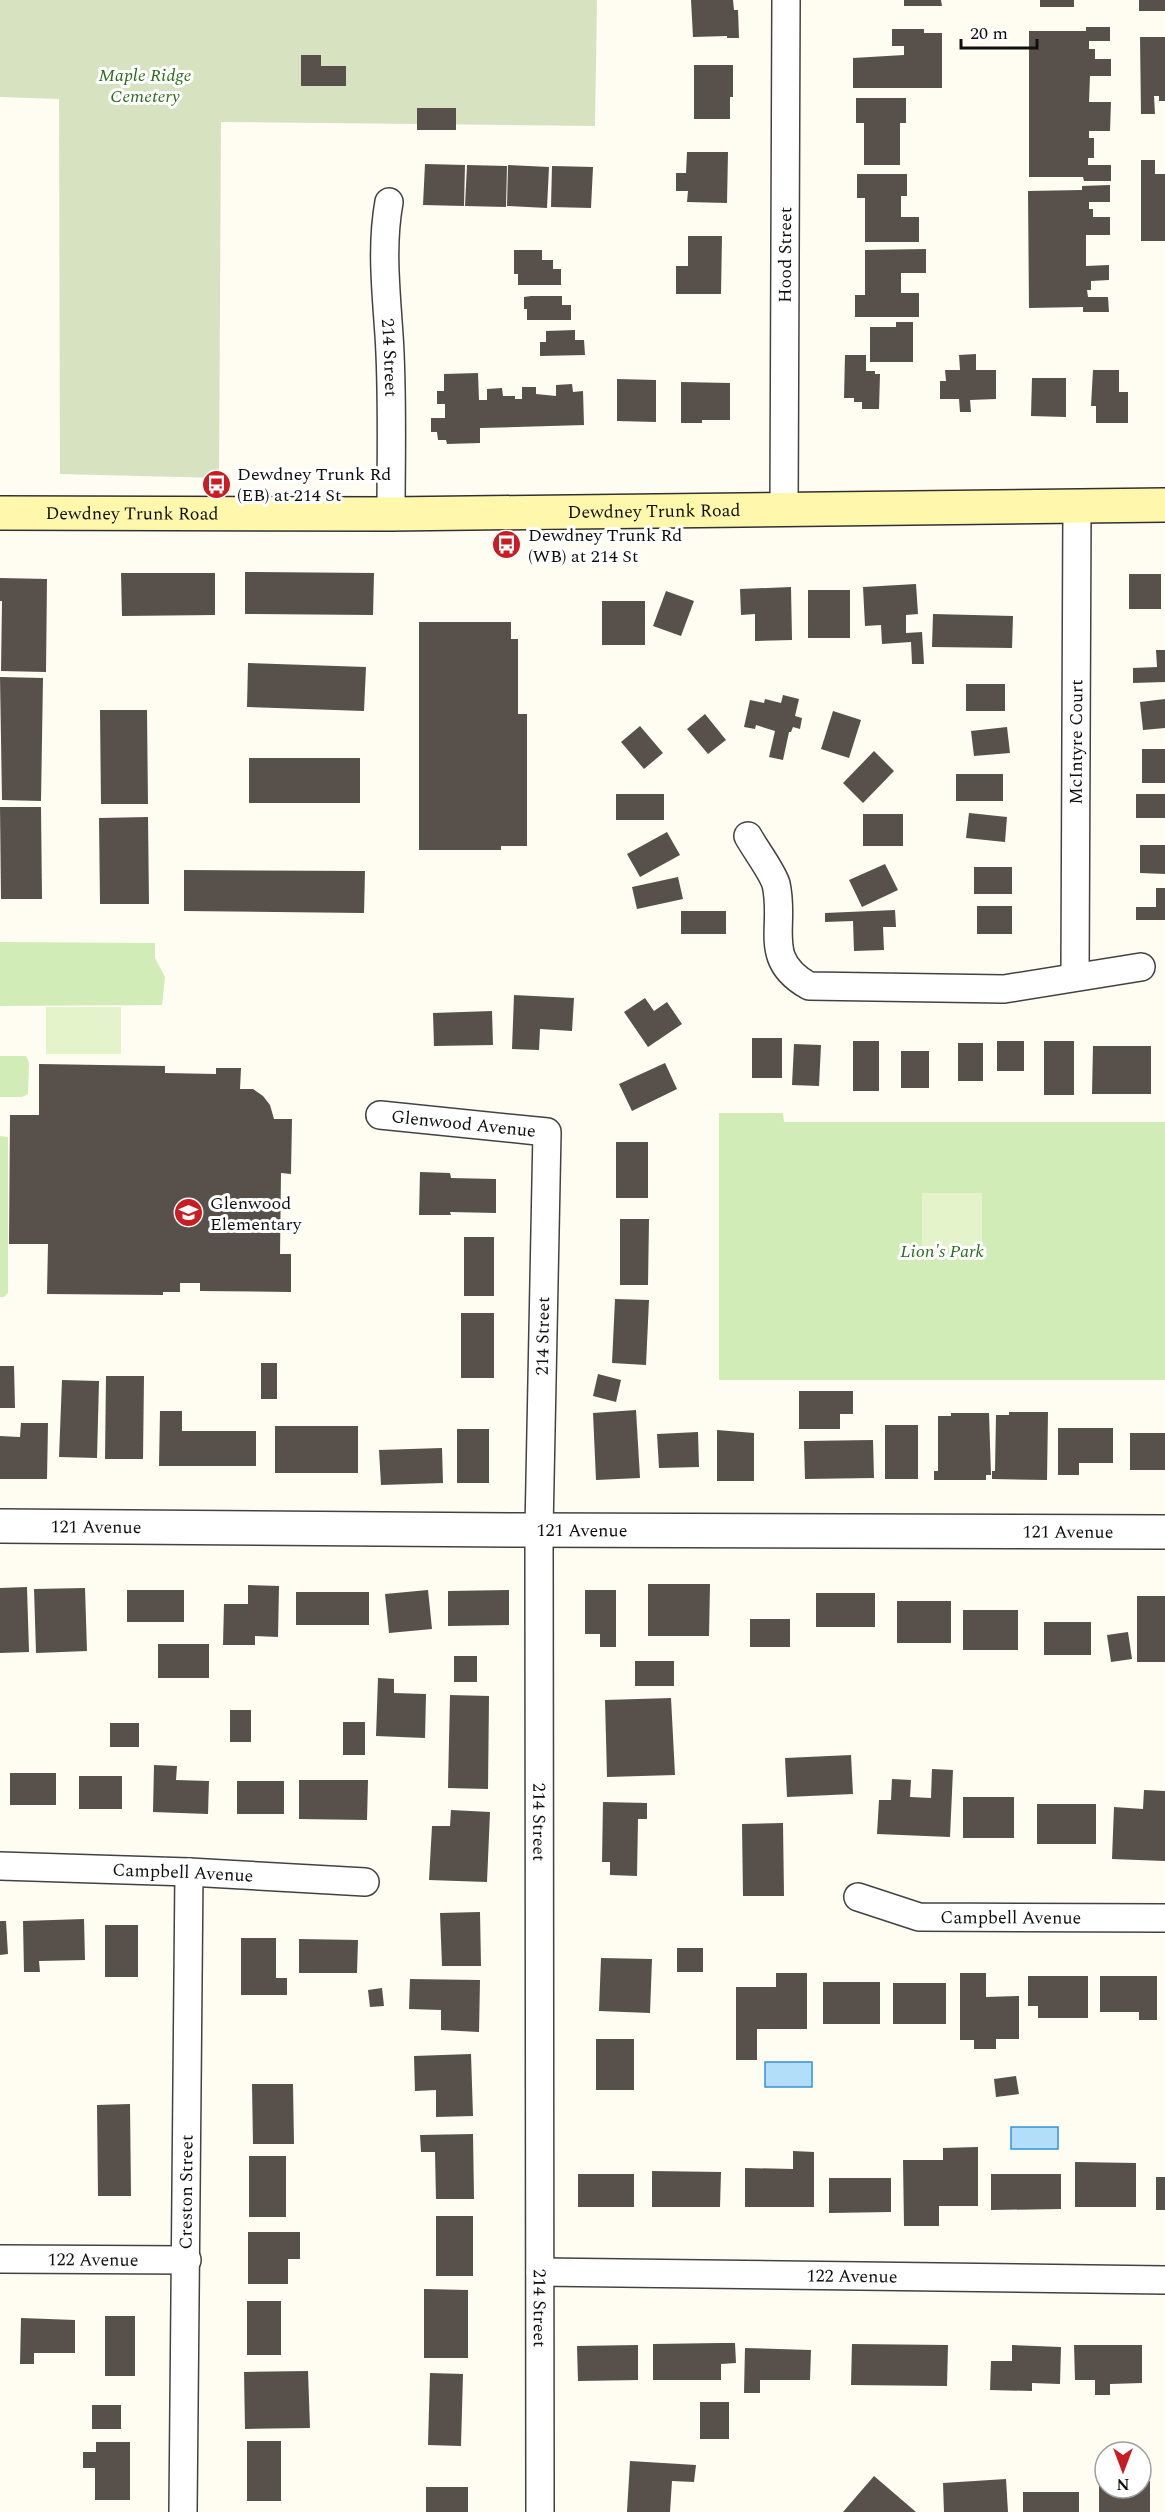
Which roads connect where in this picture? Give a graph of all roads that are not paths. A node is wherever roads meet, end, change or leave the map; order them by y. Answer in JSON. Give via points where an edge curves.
{"nodes":[{"id":1,"x":786,"y":0,"type":"edge"},
{"id":2,"x":390,"y":202,"type":"dead end"},
{"id":3,"x":1165,"y":506,"type":"edge"},
{"id":4,"x":1077,"y":507,"type":"junction"},
{"id":5,"x":784,"y":510,"type":"junction"},
{"id":6,"x":0,"y":513,"type":"edge"},
{"id":7,"x":391,"y":514,"type":"junction"},
{"id":8,"x":748,"y":837,"type":"dead end"},
{"id":9,"x":1141,"y":967,"type":"dead end"},
{"id":10,"x":1075,"y":976,"type":"junction"},
{"id":11,"x":380,"y":1115,"type":"dead end"},
{"id":12,"x":547,"y":1132,"type":"joint"},
{"id":13,"x":0,"y":1526,"type":"edge"},
{"id":14,"x":539,"y":1530,"type":"junction"},
{"id":15,"x":1165,"y":1532,"type":"edge"},
{"id":16,"x":0,"y":1866,"type":"edge"},
{"id":17,"x":189,"y":1872,"type":"junction"},
{"id":18,"x":364,"y":1882,"type":"dead end"},
{"id":19,"x":858,"y":1897,"type":"dead end"},
{"id":20,"x":1165,"y":1918,"type":"edge"},
{"id":21,"x":0,"y":2259,"type":"edge"},
{"id":22,"x":187,"y":2260,"type":"junction"},
{"id":23,"x":540,"y":2272,"type":"junction"},
{"id":24,"x":1165,"y":2280,"type":"edge"},
{"id":25,"x":183,"y":2512,"type":"edge"},
{"id":26,"x":540,"y":2512,"type":"edge"}],
"edges":[{"from":1,"to":5,"type":"street","name":"Hood Street"},
{"from":2,"to":7,"type":"street","name":"214 Street","via":[[384,238],[384,285],[389,336]]},
{"from":3,"to":4,"type":"main road","name":"Dewdney Trunk Road"},
{"from":4,"to":5,"type":"main road","name":"Dewdney Trunk Road"},
{"from":4,"to":10,"type":"street","name":"McIntyre Court"},
{"from":5,"to":7,"type":"main road","name":"Dewdney Trunk Road"},
{"from":6,"to":7,"type":"main road","name":"Dewdney Trunk Road"},
{"from":8,"to":10,"type":"street","via":[[776,883],[780,960],[794,977],[809,986],[1004,989]]},
{"from":9,"to":10,"type":"street"},
{"from":11,"to":12,"type":"street","name":"Glenwood Avenue"},
{"from":12,"to":14,"type":"street","name":"214 Street"},
{"from":13,"to":14,"type":"street","name":"121 Avenue"},
{"from":14,"to":15,"type":"street","name":"121 Avenue"},
{"from":14,"to":23,"type":"street","name":"214 Street"},
{"from":16,"to":17,"type":"street","name":"Campbell Avenue"},
{"from":17,"to":18,"type":"street","name":"Campbell Avenue"},
{"from":17,"to":22,"type":"street","name":"Creston Street"},
{"from":19,"to":20,"type":"street","name":"Campbell Avenue","via":[[919,1917]]},
{"from":21,"to":22,"type":"street","name":"122 Avenue"},
{"from":22,"to":25,"type":"street","name":"Creston Street"},
{"from":23,"to":24,"type":"street","name":"122 Avenue"},
{"from":23,"to":26,"type":"street","name":"214 Street"}]}
